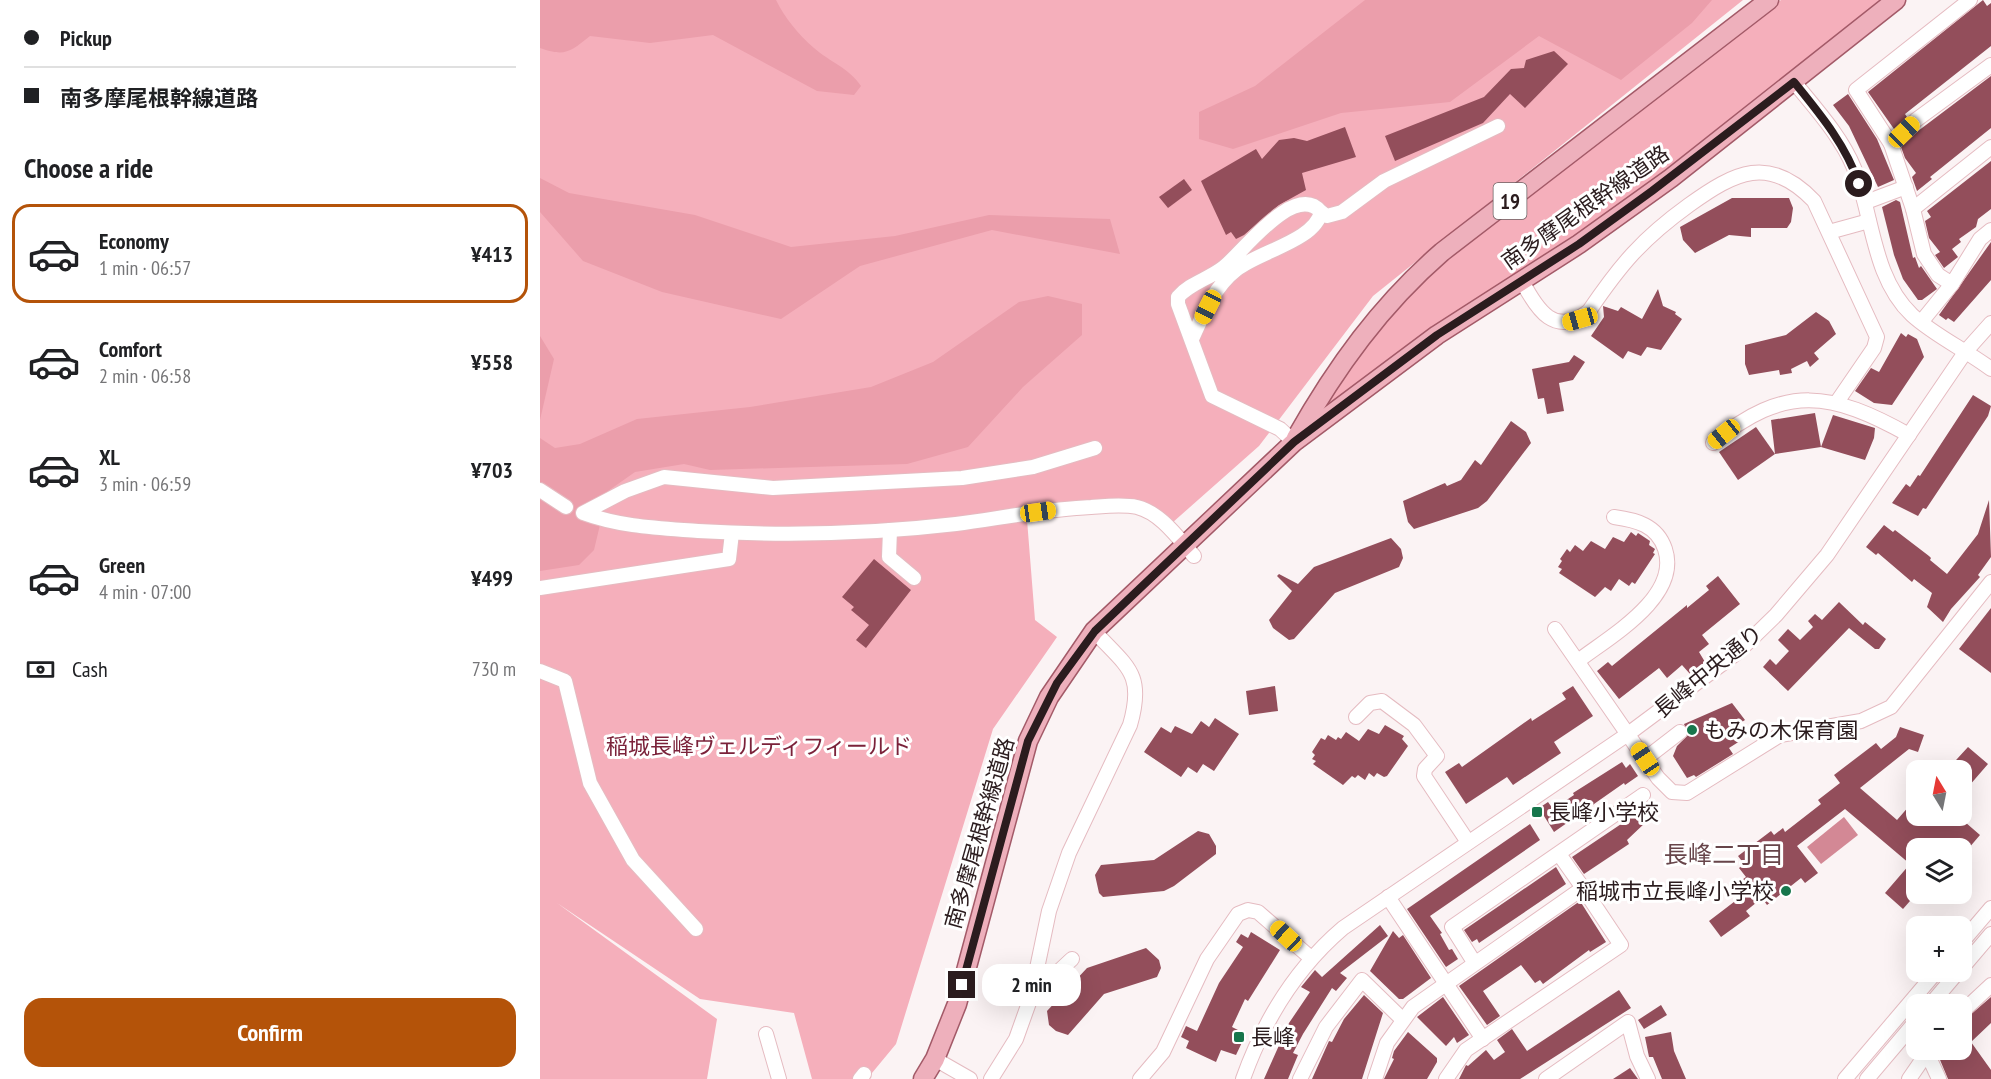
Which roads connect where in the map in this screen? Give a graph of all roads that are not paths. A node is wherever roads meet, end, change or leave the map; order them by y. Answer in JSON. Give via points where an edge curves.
{"nodes":[{"id":1,"x":1768,"y":0,"type":"edge"},
{"id":2,"x":1896,"y":0,"type":"edge"},
{"id":3,"x":1970,"y":0,"type":"edge"},
{"id":4,"x":1991,"y":65,"type":"edge"},
{"id":5,"x":1794,"y":82,"type":"junction"},
{"id":6,"x":1498,"y":126,"type":"dead end"},
{"id":7,"x":1891,"y":144,"type":"junction"},
{"id":8,"x":1991,"y":147,"type":"edge"},
{"id":9,"x":1906,"y":188,"type":"junction"},
{"id":10,"x":1866,"y":202,"type":"junction"},
{"id":11,"x":1913,"y":209,"type":"junction"},
{"id":12,"x":1321,"y":212,"type":"junction"},
{"id":13,"x":1869,"y":221,"type":"junction"},
{"id":14,"x":1991,"y":230,"type":"edge"},
{"id":15,"x":1829,"y":232,"type":"junction"},
{"id":16,"x":1522,"y":281,"type":"junction"},
{"id":17,"x":1952,"y":284,"type":"junction"},
{"id":18,"x":1922,"y":321,"type":"junction"},
{"id":19,"x":1991,"y":323,"type":"edge"},
{"id":20,"x":1192,"y":339,"type":"junction"},
{"id":21,"x":1966,"y":351,"type":"junction"},
{"id":22,"x":1991,"y":369,"type":"edge"},
{"id":23,"x":1837,"y":402,"type":"junction"},
{"id":24,"x":1909,"y":435,"type":"junction"},
{"id":25,"x":1294,"y":442,"type":"junction"},
{"id":26,"x":1713,"y":443,"type":"dead end"},
{"id":27,"x":1095,"y":448,"type":"dead end"},
{"id":28,"x":540,"y":490,"type":"edge"},
{"id":29,"x":566,"y":507,"type":"dead end"},
{"id":30,"x":1614,"y":517,"type":"dead end"},
{"id":31,"x":890,"y":530,"type":"junction"},
{"id":32,"x":732,"y":533,"type":"junction"},
{"id":33,"x":1189,"y":551,"type":"junction"},
{"id":34,"x":914,"y":578,"type":"dead end"},
{"id":35,"x":1991,"y":582,"type":"edge"},
{"id":36,"x":540,"y":588,"type":"edge"},
{"id":37,"x":1555,"y":629,"type":"dead end"},
{"id":38,"x":1095,"y":631,"type":"junction"},
{"id":39,"x":1578,"y":661,"type":"junction"},
{"id":40,"x":540,"y":671,"type":"edge"},
{"id":41,"x":1356,"y":717,"type":"dead end"},
{"id":42,"x":1680,"y":732,"type":"dead end"},
{"id":43,"x":1629,"y":734,"type":"junction"},
{"id":44,"x":1645,"y":759,"type":"junction"},
{"id":45,"x":1643,"y":795,"type":"dead end"},
{"id":46,"x":1468,"y":842,"type":"junction"},
{"id":47,"x":1558,"y":854,"type":"junction"},
{"id":48,"x":1582,"y":888,"type":"junction"},
{"id":49,"x":1388,"y":897,"type":"junction"},
{"id":50,"x":1991,"y":908,"type":"edge"},
{"id":51,"x":696,"y":929,"type":"dead end"},
{"id":52,"x":1972,"y":930,"type":"edge"},
{"id":53,"x":1991,"y":933,"type":"edge"},
{"id":54,"x":1972,"y":956,"type":"edge"},
{"id":55,"x":1311,"y":958,"type":"junction"},
{"id":56,"x":1072,"y":959,"type":"dead end"},
{"id":57,"x":1474,"y":963,"type":"junction"},
{"id":58,"x":1446,"y":982,"type":"junction"},
{"id":59,"x":1927,"y":982,"type":"edge"},
{"id":60,"x":1950,"y":982,"type":"edge"},
{"id":61,"x":1991,"y":985,"type":"edge"},
{"id":62,"x":1939,"y":994,"type":"edge"},
{"id":63,"x":1031,"y":997,"type":"junction"},
{"id":64,"x":1972,"y":1003,"type":"edge"},
{"id":65,"x":1402,"y":1019,"type":"junction"},
{"id":66,"x":1906,"y":1033,"type":"edge"},
{"id":67,"x":766,"y":1034,"type":"dead end"},
{"id":68,"x":1484,"y":1038,"type":"junction"},
{"id":69,"x":935,"y":1059,"type":"junction"},
{"id":70,"x":1922,"y":1060,"type":"edge"},
{"id":71,"x":1931,"y":1060,"type":"edge"},
{"id":72,"x":779,"y":1079,"type":"edge"},
{"id":73,"x":923,"y":1079,"type":"edge"},
{"id":74,"x":970,"y":1079,"type":"edge"},
{"id":75,"x":991,"y":1079,"type":"edge"},
{"id":76,"x":1140,"y":1079,"type":"edge"},
{"id":77,"x":1243,"y":1079,"type":"edge"},
{"id":78,"x":1300,"y":1079,"type":"edge"},
{"id":79,"x":1375,"y":1079,"type":"edge"},
{"id":80,"x":1446,"y":1079,"type":"edge"},
{"id":81,"x":1546,"y":1079,"type":"edge"},
{"id":82,"x":1648,"y":1079,"type":"edge"},
{"id":83,"x":1845,"y":1079,"type":"edge"},
{"id":84,"x":1867,"y":1079,"type":"edge"},
{"id":85,"x":1909,"y":1079,"type":"edge"},
{"id":86,"x":1939,"y":1079,"type":"edge"}],
"edges":[{"from":1,"to":25,"type":"main road","name":"南多摩尾根幹線道路","number":"19","via":[[1407,283],[1374,320]]},
{"from":2,"to":5,"type":"main road","name":"南多摩尾根幹線道路","number":"19"},
{"from":3,"to":7,"type":"street","via":[[1856,90]]},
{"from":4,"to":7,"type":"street","via":[[1916,120]]},
{"from":5,"to":10,"type":"street","via":[[1833,132],[1853,166]]},
{"from":5,"to":16,"type":"main road","name":"南多摩尾根幹線道路","number":"19","via":[[1671,178]]},
{"from":6,"to":12,"type":"street","via":[[1384,181],[1342,212],[1328,216]]},
{"from":7,"to":9,"type":"street"},
{"from":8,"to":11,"type":"street"},
{"from":9,"to":10,"type":"street"},
{"from":9,"to":11,"type":"street"},
{"from":10,"to":13,"type":"street"},
{"from":11,"to":17,"type":"street","via":[[1924,254],[1938,275]]},
{"from":12,"to":20,"type":"street","via":[[1309,231],[1236,269],[1214,295]]},
{"from":12,"to":20,"type":"street","via":[[1309,202],[1296,205],[1257,232],[1225,267],[1184,290],[1178,304]]},
{"from":13,"to":15,"type":"street"},
{"from":13,"to":18,"type":"street","via":[[1879,259],[1893,289],[1912,315]]},
{"from":14,"to":17,"type":"street","via":[[1980,239]]},
{"from":15,"to":16,"type":"street","via":[[1814,201],[1798,184],[1768,172],[1741,174],[1721,182],[1636,247],[1580,319],[1558,323],[1544,315]]},
{"from":15,"to":23,"type":"street","via":[[1876,337],[1874,348]]},
{"from":16,"to":25,"type":"main road","name":"南多摩尾根幹線道路","number":"19","via":[[1437,335]]},
{"from":17,"to":18,"type":"street"},
{"from":18,"to":21,"type":"street"},
{"from":19,"to":21,"type":"street","name":"長峰中央通り"},
{"from":20,"to":25,"type":"street","via":[[1212,396],[1280,429]]},
{"from":21,"to":22,"type":"street"},
{"from":21,"to":24,"type":"street","name":"長峰中央通り"},
{"from":23,"to":24,"type":"street"},
{"from":23,"to":26,"type":"street","via":[[1807,400],[1757,412]]},
{"from":24,"to":43,"type":"street","name":"長峰中央通り","via":[[1827,555],[1776,615],[1738,651]]},
{"from":25,"to":33,"type":"main road","name":"南多摩尾根幹線道路","number":"19"},
{"from":27,"to":32,"type":"street","via":[[1033,467],[962,478],[773,488],[664,477],[625,490],[583,513],[631,526]]},
{"from":28,"to":29,"type":"street"},
{"from":30,"to":39,"type":"street","via":[[1637,521],[1657,533],[1666,552],[1667,574],[1658,594],[1643,610]]},
{"from":31,"to":32,"type":"street"},
{"from":31,"to":33,"type":"street","via":[[1061,509],[1124,506],[1156,516]]},
{"from":31,"to":34,"type":"street","via":[[889,557]]},
{"from":32,"to":36,"type":"street","via":[[729,559]]},
{"from":33,"to":38,"type":"main road","name":"南多摩尾根幹線道路","number":"19"},
{"from":35,"to":44,"type":"street","via":[[1904,694],[1876,716],[1780,735],[1687,793],[1672,792]]},
{"from":37,"to":39,"type":"street"},
{"from":38,"to":63,"type":"street","via":[[1133,674],[1136,706],[1069,853],[1049,912]]},
{"from":38,"to":69,"type":"main road","name":"南多摩尾根幹線道路","number":"19","via":[[1054,688],[1028,741],[957,1004]]},
{"from":39,"to":43,"type":"street"},
{"from":40,"to":51,"type":"street","via":[[565,681],[590,783],[633,860]]},
{"from":41,"to":46,"type":"street","via":[[1370,703],[1382,701],[1414,725],[1437,756],[1425,768],[1424,776]]},
{"from":42,"to":44,"type":"street"},
{"from":43,"to":44,"type":"street"},
{"from":43,"to":46,"type":"street","name":"長峰中央通り"},
{"from":45,"to":47,"type":"street"},
{"from":46,"to":49,"type":"street","name":"長峰中央通り"},
{"from":47,"to":48,"type":"street"},
{"from":47,"to":57,"type":"street","via":[[1452,927]]},
{"from":48,"to":57,"type":"street"},
{"from":48,"to":68,"type":"street","via":[[1621,945]]},
{"from":49,"to":55,"type":"street","name":"長峰中央通り","via":[[1343,928]]},
{"from":49,"to":58,"type":"street"},
{"from":50,"to":52,"type":"street"},
{"from":53,"to":54,"type":"street"},
{"from":55,"to":76,"type":"street","via":[[1258,912],[1238,914],[1207,958],[1164,1052]]},
{"from":55,"to":77,"type":"street","name":"長峰中央通り","via":[[1264,1027]]},
{"from":56,"to":63,"type":"street"},
{"from":57,"to":58,"type":"street"},
{"from":58,"to":65,"type":"street"},
{"from":58,"to":68,"type":"street"},
{"from":59,"to":83,"type":"street"},
{"from":60,"to":62,"type":"street"},
{"from":61,"to":64,"type":"street"},
{"from":63,"to":75,"type":"street","via":[[1016,1039]]},
{"from":65,"to":78,"type":"street","via":[[1362,980],[1326,1026]]},
{"from":65,"to":79,"type":"street","via":[[1387,1043]]},
{"from":66,"to":84,"type":"street"},
{"from":67,"to":72,"type":"street"},
{"from":68,"to":80,"type":"street","via":[[1466,1050]]},
{"from":69,"to":73,"type":"main road","name":"南多摩尾根幹線道路","number":"19"},
{"from":69,"to":74,"type":"street"},
{"from":70,"to":85,"type":"street"},
{"from":71,"to":86,"type":"street"},
{"from":81,"to":82,"type":"street","via":[[1628,1022]]}]}
